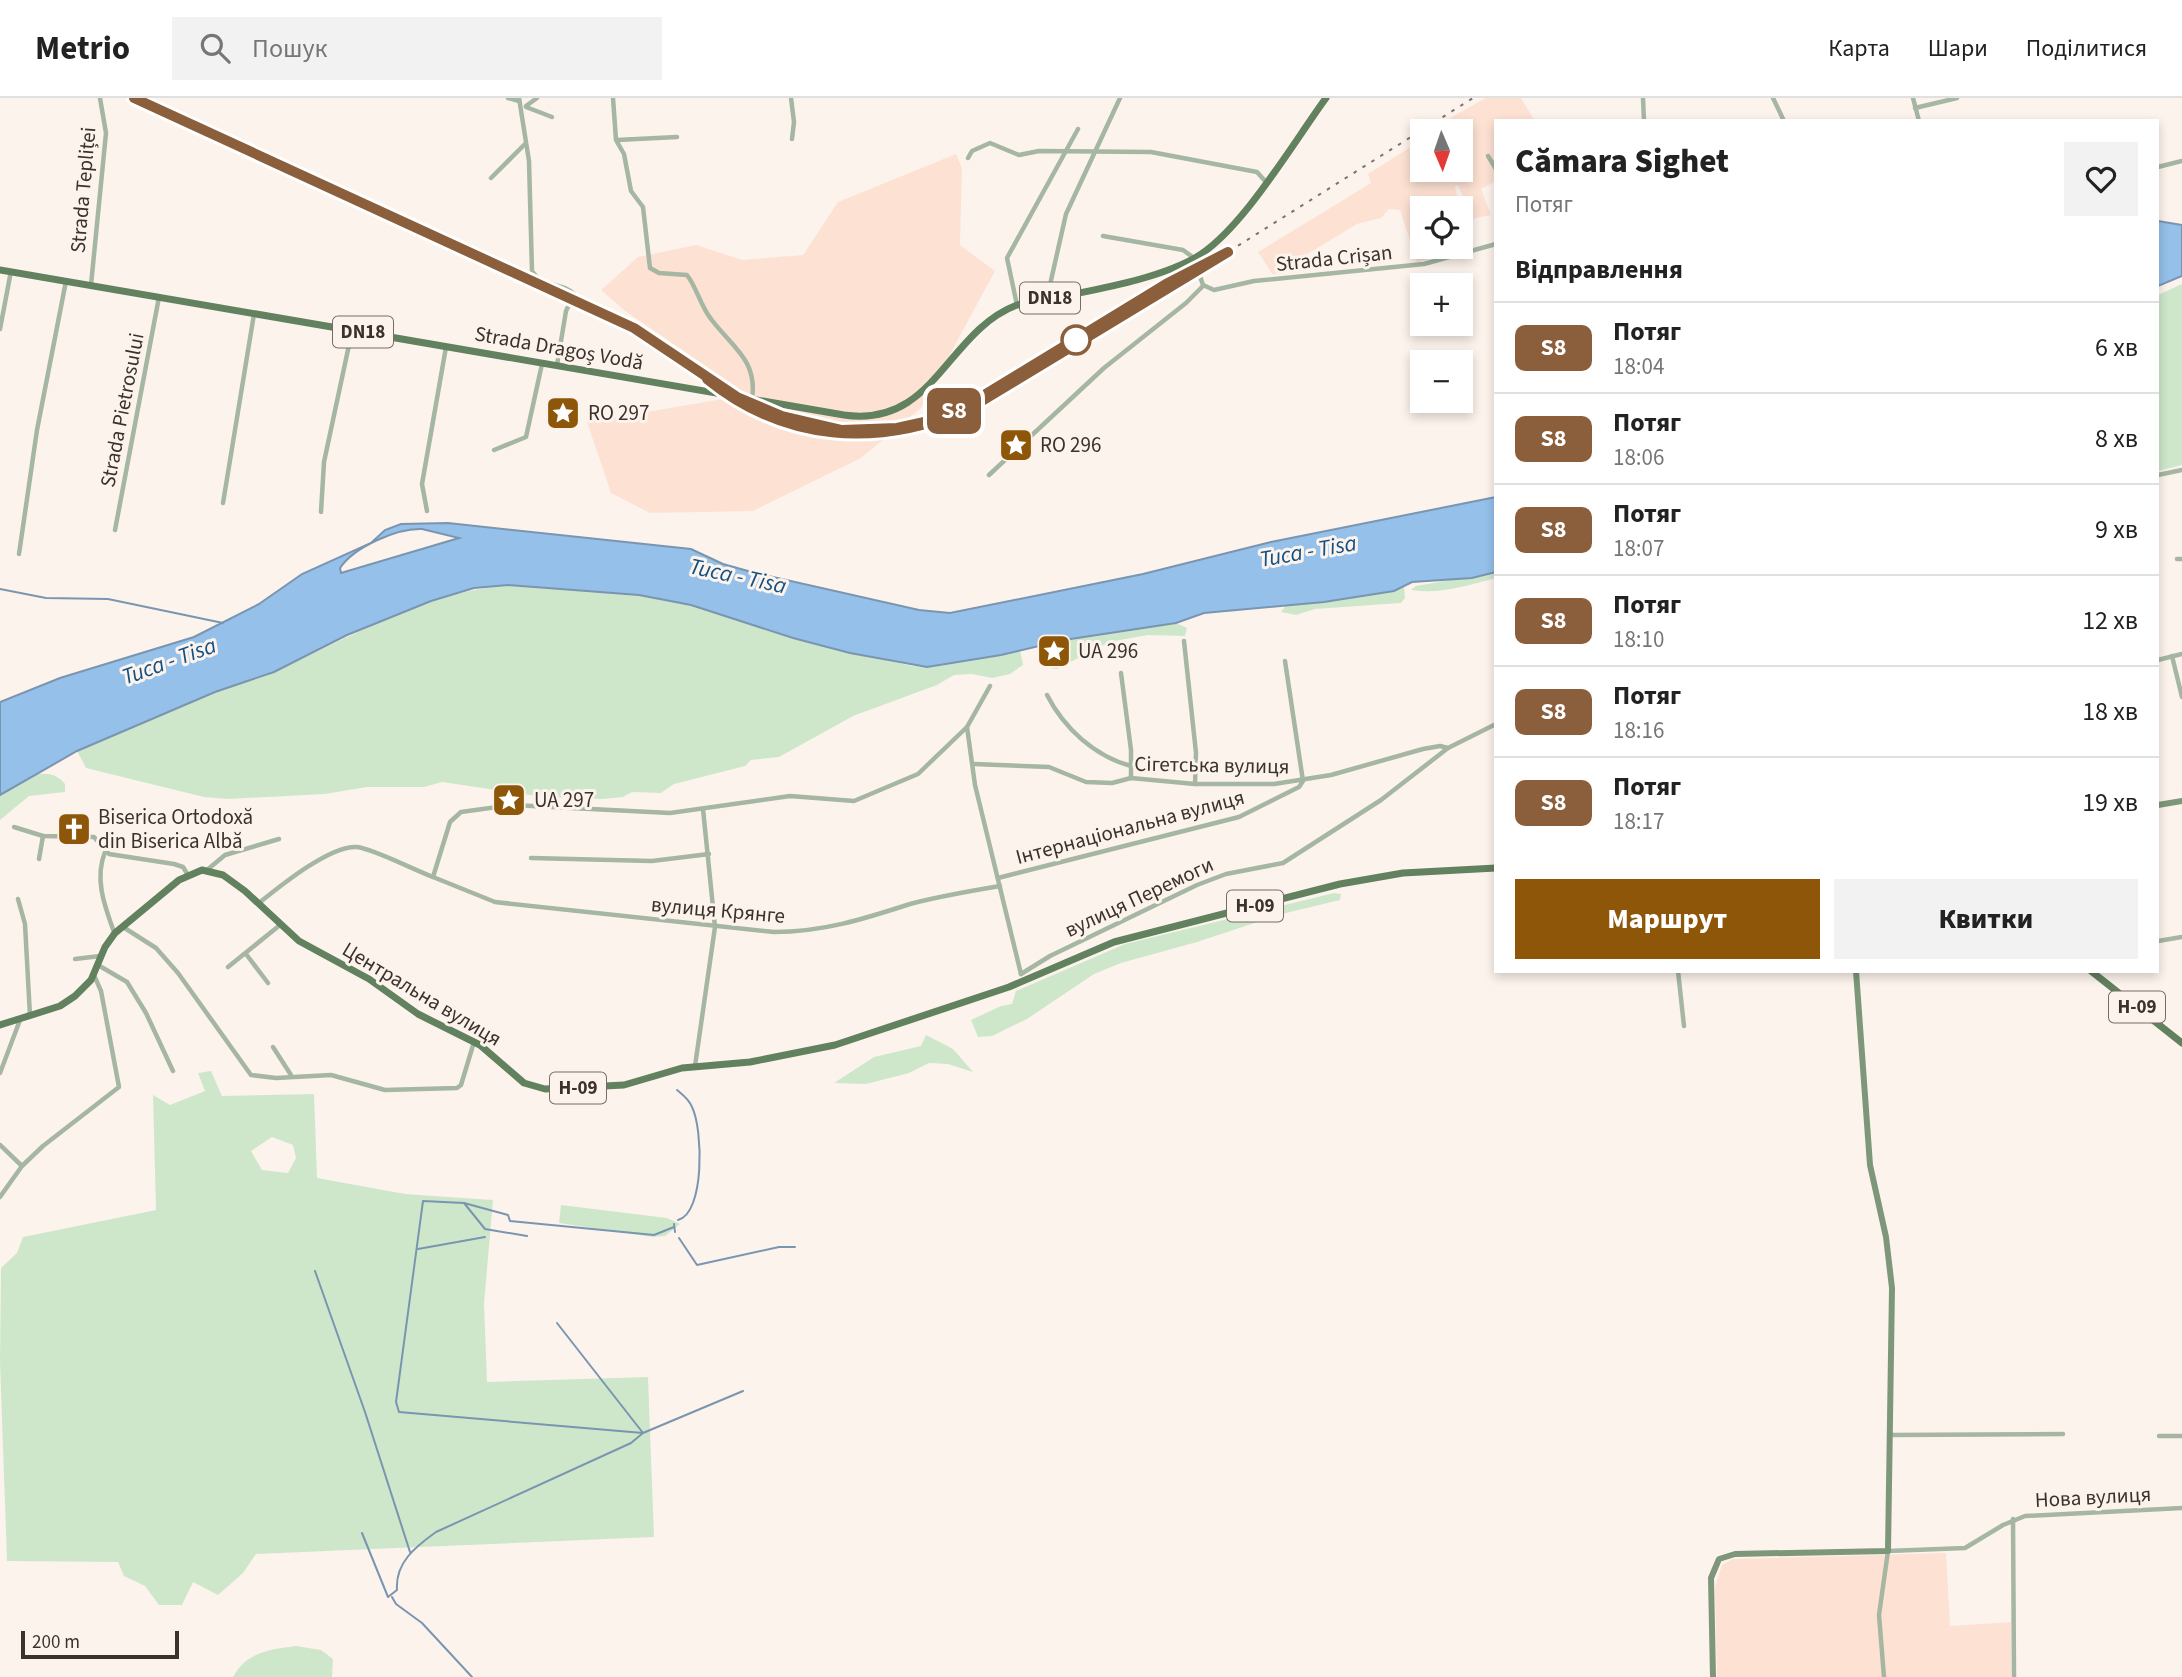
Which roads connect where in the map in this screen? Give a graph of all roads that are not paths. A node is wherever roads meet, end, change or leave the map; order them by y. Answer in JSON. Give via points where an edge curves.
{"nodes":[{"id":1,"x":100,"y":98,"type":"edge"},
{"id":2,"x":508,"y":98,"type":"edge"},
{"id":3,"x":537,"y":98,"type":"edge"},
{"id":4,"x":613,"y":98,"type":"edge"},
{"id":5,"x":791,"y":98,"type":"edge"},
{"id":6,"x":1119,"y":98,"type":"edge"},
{"id":7,"x":1325,"y":98,"type":"edge"},
{"id":8,"x":1643,"y":98,"type":"edge"},
{"id":9,"x":1773,"y":98,"type":"edge"},
{"id":10,"x":1913,"y":98,"type":"edge"},
{"id":11,"x":1957,"y":98,"type":"edge"},
{"id":12,"x":519,"y":99,"type":"edge"},
{"id":13,"x":524,"y":108,"type":"junction"},
{"id":14,"x":1915,"y":108,"type":"junction"},
{"id":15,"x":552,"y":117,"type":"dead end"},
{"id":16,"x":1644,"y":119,"type":"edge"},
{"id":17,"x":1783,"y":119,"type":"edge"},
{"id":18,"x":1918,"y":119,"type":"edge"},
{"id":19,"x":1078,"y":129,"type":"dead end"},
{"id":20,"x":677,"y":137,"type":"dead end"},
{"id":21,"x":616,"y":139,"type":"junction"},
{"id":22,"x":792,"y":139,"type":"dead end"},
{"id":23,"x":525,"y":143,"type":"junction"},
{"id":24,"x":1094,"y":151,"type":"junction"},
{"id":25,"x":1066,"y":153,"type":"junction"},
{"id":26,"x":1488,"y":156,"type":"dead end"},
{"id":27,"x":968,"y":158,"type":"dead end"},
{"id":28,"x":2182,"y":161,"type":"edge"},
{"id":29,"x":1494,"y":166,"type":"edge"},
{"id":30,"x":2159,"y":167,"type":"edge"},
{"id":31,"x":491,"y":178,"type":"dead end"},
{"id":32,"x":1265,"y":181,"type":"junction"},
{"id":33,"x":1103,"y":236,"type":"dead end"},
{"id":34,"x":1494,"y":245,"type":"edge"},
{"id":35,"x":1194,"y":258,"type":"junction"},
{"id":36,"x":0,"y":270,"type":"edge"},
{"id":37,"x":11,"y":271,"type":"junction"},
{"id":38,"x":66,"y":281,"type":"junction"},
{"id":39,"x":91,"y":285,"type":"junction"},
{"id":40,"x":1203,"y":285,"type":"junction"},
{"id":41,"x":159,"y":297,"type":"junction"},
{"id":42,"x":1047,"y":298,"type":"junction"},
{"id":43,"x":1017,"y":305,"type":"junction"},
{"id":44,"x":255,"y":313,"type":"junction"},
{"id":45,"x":0,"y":329,"type":"edge"},
{"id":46,"x":352,"y":330,"type":"junction"},
{"id":47,"x":447,"y":346,"type":"junction"},
{"id":48,"x":542,"y":363,"type":"junction"},
{"id":49,"x":557,"y":365,"type":"junction"},
{"id":50,"x":752,"y":399,"type":"junction"},
{"id":51,"x":494,"y":450,"type":"dead end"},
{"id":52,"x":2182,"y":470,"type":"edge"},
{"id":53,"x":989,"y":475,"type":"dead end"},
{"id":54,"x":2159,"y":475,"type":"edge"},
{"id":55,"x":223,"y":503,"type":"dead end"},
{"id":56,"x":427,"y":511,"type":"dead end"},
{"id":57,"x":320,"y":512,"type":"dead end"},
{"id":58,"x":115,"y":530,"type":"dead end"},
{"id":59,"x":19,"y":554,"type":"dead end"},
{"id":60,"x":1184,"y":641,"type":"dead end"},
{"id":61,"x":2182,"y":654,"type":"edge"},
{"id":62,"x":2172,"y":656,"type":"junction"},
{"id":63,"x":2159,"y":660,"type":"edge"},
{"id":64,"x":1285,"y":661,"type":"dead end"},
{"id":65,"x":1121,"y":673,"type":"dead end"},
{"id":66,"x":990,"y":686,"type":"dead end"},
{"id":67,"x":1047,"y":695,"type":"dead end"},
{"id":68,"x":2182,"y":697,"type":"edge"},
{"id":69,"x":1494,"y":725,"type":"edge"},
{"id":70,"x":967,"y":727,"type":"junction"},
{"id":71,"x":1448,"y":748,"type":"junction"},
{"id":72,"x":974,"y":764,"type":"junction"},
{"id":73,"x":1130,"y":766,"type":"junction"},
{"id":74,"x":1131,"y":778,"type":"junction"},
{"id":75,"x":1303,"y":781,"type":"junction"},
{"id":76,"x":1195,"y":784,"type":"junction"},
{"id":77,"x":2182,"y":801,"type":"edge"},
{"id":78,"x":2159,"y":804,"type":"edge"},
{"id":79,"x":703,"y":809,"type":"junction"},
{"id":80,"x":14,"y":827,"type":"dead end"},
{"id":81,"x":43,"y":836,"type":"junction"},
{"id":82,"x":279,"y":839,"type":"dead end"},
{"id":83,"x":105,"y":852,"type":"junction"},
{"id":84,"x":709,"y":854,"type":"junction"},
{"id":85,"x":531,"y":858,"type":"dead end"},
{"id":86,"x":39,"y":859,"type":"dead end"},
{"id":87,"x":1494,"y":868,"type":"edge"},
{"id":88,"x":208,"y":870,"type":"junction"},
{"id":89,"x":188,"y":875,"type":"junction"},
{"id":90,"x":433,"y":877,"type":"junction"},
{"id":91,"x":998,"y":878,"type":"junction"},
{"id":92,"x":1000,"y":886,"type":"junction"},
{"id":93,"x":18,"y":899,"type":"dead end"},
{"id":94,"x":259,"y":903,"type":"junction"},
{"id":95,"x":280,"y":925,"type":"junction"},
{"id":96,"x":122,"y":926,"type":"junction"},
{"id":97,"x":715,"y":927,"type":"junction"},
{"id":98,"x":114,"y":933,"type":"junction"},
{"id":99,"x":2182,"y":937,"type":"edge"},
{"id":100,"x":2159,"y":941,"type":"edge"},
{"id":101,"x":246,"y":954,"type":"junction"},
{"id":102,"x":101,"y":956,"type":"junction"},
{"id":103,"x":75,"y":959,"type":"dead end"},
{"id":104,"x":97,"y":965,"type":"junction"},
{"id":105,"x":228,"y":967,"type":"dead end"},
{"id":106,"x":1678,"y":973,"type":"edge"},
{"id":107,"x":1856,"y":973,"type":"edge"},
{"id":108,"x":2094,"y":973,"type":"edge"},
{"id":109,"x":93,"y":974,"type":"junction"},
{"id":110,"x":1022,"y":978,"type":"junction"},
{"id":111,"x":268,"y":983,"type":"dead end"},
{"id":112,"x":30,"y":1017,"type":"junction"},
{"id":113,"x":20,"y":1020,"type":"junction"},
{"id":114,"x":0,"y":1025,"type":"edge"},
{"id":115,"x":1684,"y":1026,"type":"dead end"},
{"id":116,"x":474,"y":1041,"type":"junction"},
{"id":117,"x":2182,"y":1043,"type":"edge"},
{"id":118,"x":273,"y":1047,"type":"dead end"},
{"id":119,"x":695,"y":1066,"type":"junction"},
{"id":120,"x":173,"y":1071,"type":"dead end"},
{"id":121,"x":0,"y":1073,"type":"edge"},
{"id":122,"x":292,"y":1076,"type":"junction"},
{"id":123,"x":0,"y":1145,"type":"edge"},
{"id":124,"x":22,"y":1166,"type":"junction"},
{"id":125,"x":0,"y":1197,"type":"edge"},
{"id":126,"x":2063,"y":1434,"type":"dead end"},
{"id":127,"x":1889,"y":1435,"type":"junction"},
{"id":128,"x":2159,"y":1436,"type":"dead end"},
{"id":129,"x":2182,"y":1436,"type":"edge"},
{"id":130,"x":2182,"y":1508,"type":"edge"},
{"id":131,"x":2013,"y":1519,"type":"junction"},
{"id":132,"x":1888,"y":1551,"type":"junction"},
{"id":133,"x":1713,"y":1677,"type":"edge"},
{"id":134,"x":1884,"y":1677,"type":"edge"},
{"id":135,"x":2014,"y":1677,"type":"edge"}],
"edges":[{"from":1,"to":39,"type":"street","name":"Strada Tepliței","via":[[106,133]]},
{"from":2,"to":12,"type":"street"},
{"from":3,"to":13,"type":"street"},
{"from":4,"to":21,"type":"street"},
{"from":5,"to":22,"type":"street"},
{"from":6,"to":24,"type":"street"},
{"from":7,"to":32,"type":"main road","name":"Strada Dragoș Vodă","number":"DN18"},
{"from":8,"to":16,"type":"street"},
{"from":9,"to":17,"type":"street"},
{"from":10,"to":14,"type":"street"},
{"from":11,"to":14,"type":"street"},
{"from":12,"to":13,"type":"street"},
{"from":13,"to":15,"type":"street"},
{"from":13,"to":23,"type":"street"},
{"from":14,"to":18,"type":"street"},
{"from":19,"to":25,"type":"street"},
{"from":20,"to":21,"type":"street"},
{"from":21,"to":50,"type":"street","via":[[624,154],[631,191],[643,207],[650,268],[687,275],[692,281],[710,318],[752,369]]},
{"from":23,"to":31,"type":"street"},
{"from":23,"to":49,"type":"street","via":[[532,271],[539,280],[575,294],[566,311]]},
{"from":24,"to":25,"type":"street"},
{"from":24,"to":32,"type":"street","via":[[1151,152],[1257,172]]},
{"from":24,"to":42,"type":"street","via":[[1066,214]]},
{"from":25,"to":27,"type":"street","via":[[1018,155],[990,143],[972,151]]},
{"from":25,"to":43,"type":"street","via":[[1007,258]]},
{"from":26,"to":29,"type":"street"},
{"from":28,"to":30,"type":"street"},
{"from":32,"to":35,"type":"main road","name":"Strada Dragoș Vodă","number":"DN18","via":[[1223,236]]},
{"from":33,"to":35,"type":"street","via":[[1183,250]]},
{"from":34,"to":40,"type":"street","name":"Strada Crișan","via":[[1424,264],[1254,281],[1214,290]]},
{"from":35,"to":40,"type":"street"},
{"from":35,"to":42,"type":"main road","name":"Strada Dragoș Vodă","number":"DN18","via":[[1152,275]]},
{"from":36,"to":37,"type":"main road","name":"Strada Dragoș Vodă","number":"DN18"},
{"from":37,"to":38,"type":"main road","name":"Strada Dragoș Vodă","number":"DN18"},
{"from":37,"to":45,"type":"street"},
{"from":38,"to":39,"type":"main road","name":"Strada Dragoș Vodă","number":"DN18"},
{"from":38,"to":59,"type":"street","via":[[34,443]]},
{"from":39,"to":41,"type":"main road","name":"Strada Dragoș Vodă","number":"DN18"},
{"from":40,"to":53,"type":"street","via":[[1104,368]]},
{"from":41,"to":44,"type":"main road","name":"Strada Dragoș Vodă","number":"DN18"},
{"from":41,"to":58,"type":"street","name":"Strada Pietrosului"},
{"from":42,"to":43,"type":"main road","name":"Strada Dragoș Vodă","number":"DN18"},
{"from":43,"to":50,"type":"main road","name":"Strada Dragoș Vodă","number":"DN18","via":[[985,323],[934,379],[890,414],[860,417]]},
{"from":44,"to":46,"type":"main road","name":"Strada Dragoș Vodă","number":"DN18"},
{"from":44,"to":55,"type":"street"},
{"from":46,"to":47,"type":"main road","name":"Strada Dragoș Vodă","number":"DN18"},
{"from":46,"to":57,"type":"street","via":[[324,462]]},
{"from":47,"to":48,"type":"main road","name":"Strada Dragoș Vodă","number":"DN18"},
{"from":47,"to":56,"type":"street","via":[[422,484]]},
{"from":48,"to":49,"type":"main road","name":"Strada Dragoș Vodă","number":"DN18"},
{"from":48,"to":51,"type":"street","via":[[526,437]]},
{"from":49,"to":50,"type":"main road","name":"Strada Dragoș Vodă","number":"DN18"},
{"from":52,"to":54,"type":"street"},
{"from":60,"to":76,"type":"street"},
{"from":61,"to":62,"type":"street"},
{"from":62,"to":63,"type":"street"},
{"from":62,"to":68,"type":"street"},
{"from":64,"to":75,"type":"street"},
{"from":65,"to":73,"type":"street"},
{"from":66,"to":70,"type":"street"},
{"from":67,"to":73,"type":"street","via":[[1060,717],[1088,744]]},
{"from":69,"to":71,"type":"street"},
{"from":70,"to":72,"type":"street","name":"Інтернаціональна вулиця"},
{"from":70,"to":79,"type":"street","via":[[918,774],[854,801],[790,796]]},
{"from":71,"to":75,"type":"street","name":"Сігетська вулиця","via":[[1423,749]]},
{"from":71,"to":110,"type":"street","name":"вулиця Перемоги","via":[[1381,800],[1283,863],[1197,885],[1051,956]]},
{"from":72,"to":74,"type":"street","name":"Сігетська вулиця","via":[[1049,767],[1086,782]]},
{"from":72,"to":91,"type":"street","name":"Інтернаціональна вулиця"},
{"from":73,"to":74,"type":"street"},
{"from":74,"to":76,"type":"street","name":"Сігетська вулиця"},
{"from":75,"to":76,"type":"street","name":"Сігетська вулиця"},
{"from":75,"to":91,"type":"street","name":"Інтернаціональна вулиця","via":[[1239,817]]},
{"from":77,"to":78,"type":"street"},
{"from":79,"to":84,"type":"street"},
{"from":79,"to":90,"type":"street","via":[[670,813],[512,805],[470,810],[450,822]]},
{"from":80,"to":81,"type":"street"},
{"from":81,"to":83,"type":"street","via":[[94,837]]},
{"from":81,"to":86,"type":"street"},
{"from":82,"to":88,"type":"street","via":[[225,855]]},
{"from":83,"to":89,"type":"street","via":[[174,864]]},
{"from":83,"to":98,"type":"street","via":[[101,897]]},
{"from":84,"to":85,"type":"street","via":[[652,861]]},
{"from":84,"to":97,"type":"street"},
{"from":87,"to":110,"type":"main road","number":"Н-09","via":[[1403,873],[1340,884],[1114,942]]},
{"from":88,"to":89,"type":"main road"},
{"from":88,"to":94,"type":"main road","name":"Центральна вулиця","number":"Н-09","via":[[223,875]]},
{"from":89,"to":96,"type":"main road"},
{"from":90,"to":94,"type":"street","name":"вулиця Крянге","via":[[365,849],[349,848],[299,871]]},
{"from":90,"to":97,"type":"street","name":"вулиця Крянге","via":[[495,902]]},
{"from":91,"to":92,"type":"street","name":"Інтернаціональна вулиця"},
{"from":92,"to":97,"type":"street","name":"вулиця Крянге","via":[[810,932]]},
{"from":92,"to":110,"type":"street","name":"Інтернаціональна вулиця"},
{"from":93,"to":112,"type":"street","via":[[25,924]]},
{"from":94,"to":95,"type":"main road","name":"Центральна вулиця","number":"Н-09"},
{"from":95,"to":101,"type":"street"},
{"from":95,"to":116,"type":"main road","name":"Центральна вулиця","number":"Н-09","via":[[418,1014]]},
{"from":96,"to":98,"type":"main road"},
{"from":96,"to":122,"type":"street","via":[[156,948],[178,973],[251,1075]]},
{"from":97,"to":119,"type":"street"},
{"from":98,"to":102,"type":"main road"},
{"from":99,"to":100,"type":"street"},
{"from":101,"to":105,"type":"street"},
{"from":101,"to":111,"type":"street"},
{"from":102,"to":103,"type":"street"},
{"from":102,"to":104,"type":"main road"},
{"from":104,"to":109,"type":"main road"},
{"from":104,"to":120,"type":"street","via":[[127,982]]},
{"from":106,"to":115,"type":"street"},
{"from":107,"to":127,"type":"street","via":[[1870,1165],[1890,1261]]},
{"from":108,"to":117,"type":"main road","number":"Н-09"},
{"from":109,"to":112,"type":"main road","via":[[75,996]]},
{"from":109,"to":124,"type":"street","via":[[101,991],[119,1087]]},
{"from":110,"to":119,"type":"main road","name":"Центральна вулиця","number":"Н-09","via":[[835,1045],[750,1062]]},
{"from":112,"to":113,"type":"main road"},
{"from":113,"to":114,"type":"main road"},
{"from":113,"to":121,"type":"street"},
{"from":116,"to":119,"type":"main road","name":"Центральна вулиця","number":"Н-09","via":[[524,1083],[545,1088],[624,1084]]},
{"from":116,"to":122,"type":"street","via":[[457,1088],[385,1090],[331,1075]]},
{"from":118,"to":122,"type":"street"},
{"from":123,"to":124,"type":"street"},
{"from":124,"to":125,"type":"street"},
{"from":126,"to":127,"type":"street"},
{"from":127,"to":132,"type":"street"},
{"from":128,"to":129,"type":"street"},
{"from":130,"to":131,"type":"street","name":"Нова вулиця"},
{"from":131,"to":132,"type":"street","name":"Нова вулиця","via":[[1965,1548]]},
{"from":131,"to":135,"type":"street"},
{"from":132,"to":133,"type":"street","via":[[1735,1554],[1719,1559],[1711,1578]]},
{"from":132,"to":134,"type":"street","via":[[1879,1615]]}]}
